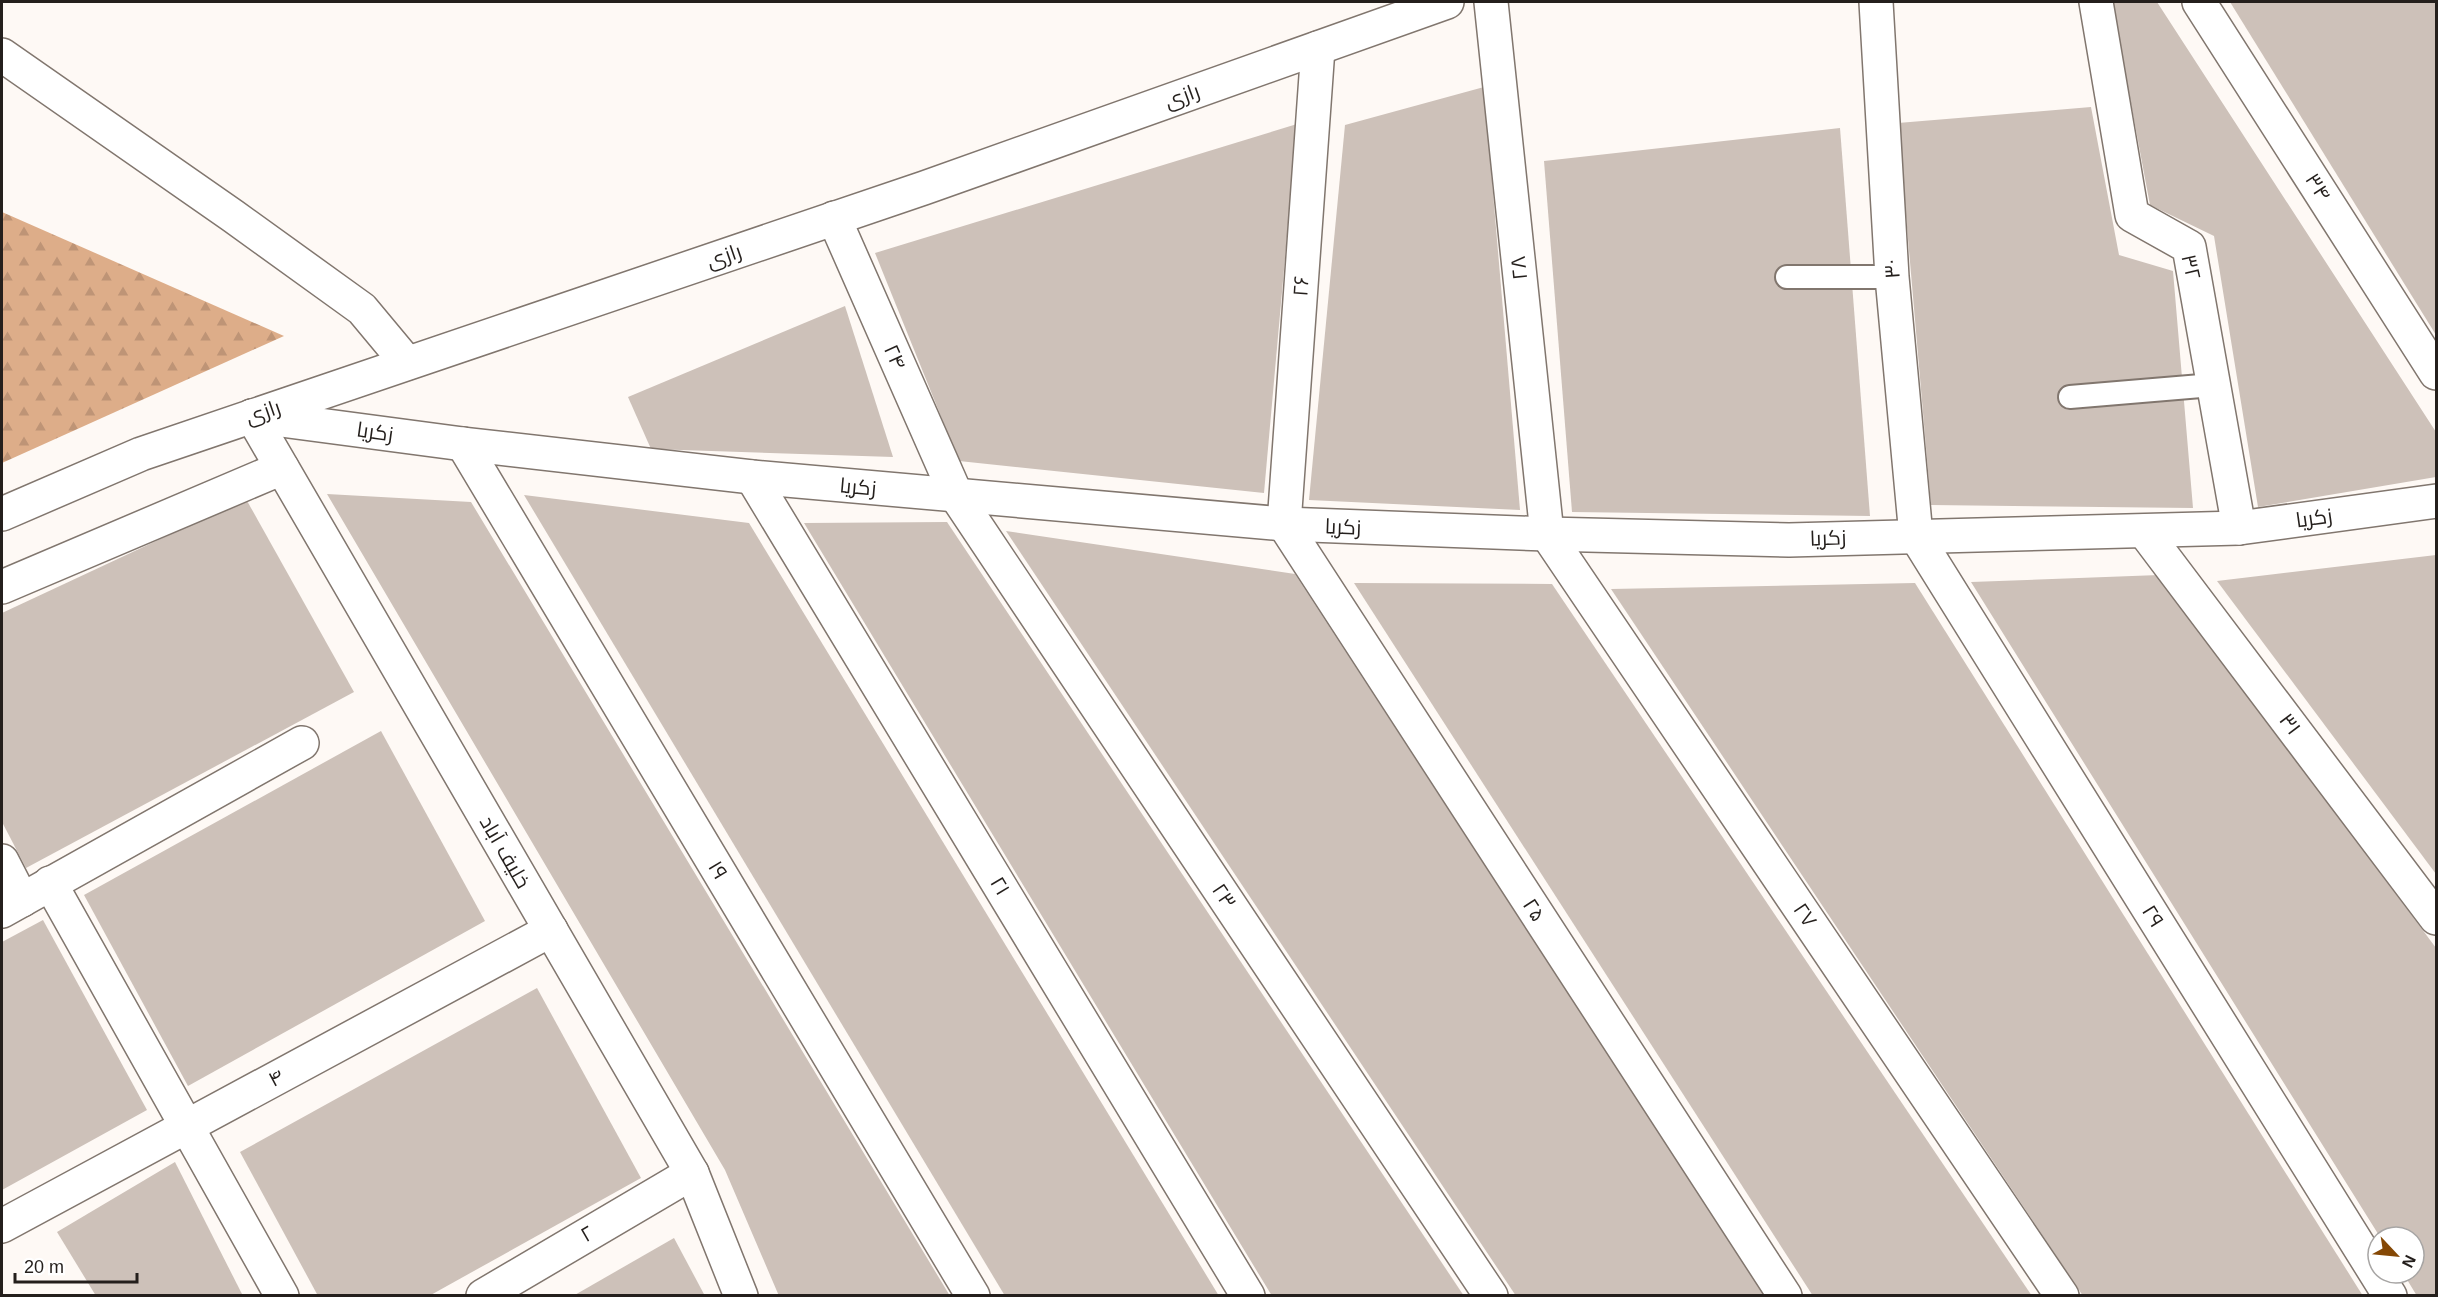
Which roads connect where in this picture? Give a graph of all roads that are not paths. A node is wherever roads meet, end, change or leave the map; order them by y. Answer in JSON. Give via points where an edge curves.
{"nodes":[{"id":1,"x":1447,"y":2,"type":"edge"},
{"id":2,"x":1491,"y":2,"type":"edge"},
{"id":3,"x":1876,"y":2,"type":"edge"},
{"id":4,"x":2096,"y":2,"type":"edge"},
{"id":5,"x":2199,"y":2,"type":"edge"},
{"id":6,"x":1317,"y":48,"type":"junction"},
{"id":7,"x":2,"y":56,"type":"edge"},
{"id":8,"x":834,"y":218,"type":"junction"},
{"id":9,"x":1787,"y":277,"type":"dead end"},
{"id":10,"x":1892,"y":277,"type":"junction"},
{"id":11,"x":407,"y":363,"type":"junction"},
{"id":12,"x":2436,"y":373,"type":"edge"},
{"id":13,"x":2213,"y":385,"type":"junction"},
{"id":14,"x":2070,"y":397,"type":"dead end"},
{"id":15,"x":252,"y":416,"type":"junction"},
{"id":16,"x":463,"y":444,"type":"junction"},
{"id":17,"x":282,"y":468,"type":"junction"},
{"id":18,"x":752,"y":477,"type":"junction"},
{"id":19,"x":957,"y":497,"type":"junction"},
{"id":20,"x":2436,"y":501,"type":"edge"},
{"id":21,"x":2,"y":514,"type":"edge"},
{"id":22,"x":1284,"y":524,"type":"junction"},
{"id":23,"x":2239,"y":528,"type":"junction"},
{"id":24,"x":2144,"y":531,"type":"junction"},
{"id":25,"x":1547,"y":534,"type":"junction"},
{"id":26,"x":1916,"y":536,"type":"junction"},
{"id":27,"x":2,"y":587,"type":"edge"},
{"id":28,"x":303,"y":743,"type":"dead end"},
{"id":29,"x":2,"y":861,"type":"edge"},
{"id":30,"x":50,"y":883,"type":"junction"},
{"id":31,"x":12,"y":906,"type":"edge"},
{"id":32,"x":2436,"y":918,"type":"edge"},
{"id":33,"x":551,"y":930,"type":"junction"},
{"id":34,"x":186,"y":1127,"type":"junction"},
{"id":35,"x":692,"y":1173,"type":"junction"},
{"id":36,"x":2,"y":1226,"type":"edge"},
{"id":37,"x":282,"y":1296,"type":"edge"},
{"id":38,"x":483,"y":1296,"type":"edge"},
{"id":39,"x":741,"y":1296,"type":"edge"},
{"id":40,"x":973,"y":1296,"type":"edge"},
{"id":41,"x":1248,"y":1296,"type":"edge"},
{"id":42,"x":1491,"y":1296,"type":"edge"},
{"id":43,"x":1785,"y":1296,"type":"edge"},
{"id":44,"x":2062,"y":1296,"type":"edge"},
{"id":45,"x":2390,"y":1296,"type":"edge"}],
"edges":[{"from":1,"to":6,"type":"street","name":"رازی"},
{"from":2,"to":25,"type":"street","name":"۲۸"},
{"from":3,"to":10,"type":"street","name":"۳۰"},
{"from":4,"to":13,"type":"street","name":"۳۲","via":[[2132,215],[2189,247]]},
{"from":5,"to":12,"type":"street","name":"۳۴"},
{"from":6,"to":8,"type":"street","name":"رازی"},
{"from":6,"to":22,"type":"street","name":"۲۶"},
{"from":7,"to":11,"type":"street","via":[[362,309]]},
{"from":8,"to":11,"type":"street","name":"رازی"},
{"from":8,"to":19,"type":"street","name":"۲۴"},
{"from":9,"to":10,"type":"lane"},
{"from":10,"to":26,"type":"street","name":"۳۰"},
{"from":11,"to":15,"type":"street","name":"رازی"},
{"from":13,"to":14,"type":"lane"},
{"from":13,"to":23,"type":"street","name":"۳۲"},
{"from":15,"to":16,"type":"street","name":"زکریا"},
{"from":15,"to":17,"type":"street","name":"خلیف آباد"},
{"from":15,"to":21,"type":"street","name":"رازی","via":[[141,454]]},
{"from":16,"to":18,"type":"street","name":"زکریا"},
{"from":16,"to":40,"type":"street","name":"۱۹"},
{"from":17,"to":27,"type":"street"},
{"from":17,"to":33,"type":"street","name":"خلیف آباد"},
{"from":18,"to":19,"type":"street","name":"زکریا"},
{"from":18,"to":41,"type":"street","name":"۲۱"},
{"from":19,"to":22,"type":"street","name":"زکریا"},
{"from":19,"to":42,"type":"street","name":"۲۳"},
{"from":20,"to":23,"type":"street","name":"زکریا"},
{"from":22,"to":25,"type":"street","name":"زکریا"},
{"from":22,"to":43,"type":"street","name":"۲۵"},
{"from":23,"to":24,"type":"street","name":"زکریا"},
{"from":24,"to":26,"type":"street","name":"زکریا"},
{"from":24,"to":32,"type":"street","name":"۳۱"},
{"from":25,"to":26,"type":"street","name":"زکریا","via":[[1789,540]]},
{"from":25,"to":44,"type":"street","name":"۲۷"},
{"from":26,"to":45,"type":"street","name":"۲۹"},
{"from":28,"to":30,"type":"street"},
{"from":29,"to":31,"type":"street"},
{"from":30,"to":31,"type":"street"},
{"from":30,"to":34,"type":"street"},
{"from":33,"to":34,"type":"street","name":"۴"},
{"from":33,"to":35,"type":"street","name":"خلیف آباد"},
{"from":34,"to":36,"type":"street","name":"۴"},
{"from":34,"to":37,"type":"street"},
{"from":35,"to":38,"type":"street","name":"۲"},
{"from":35,"to":39,"type":"street","name":"خلیف آباد"}]}
